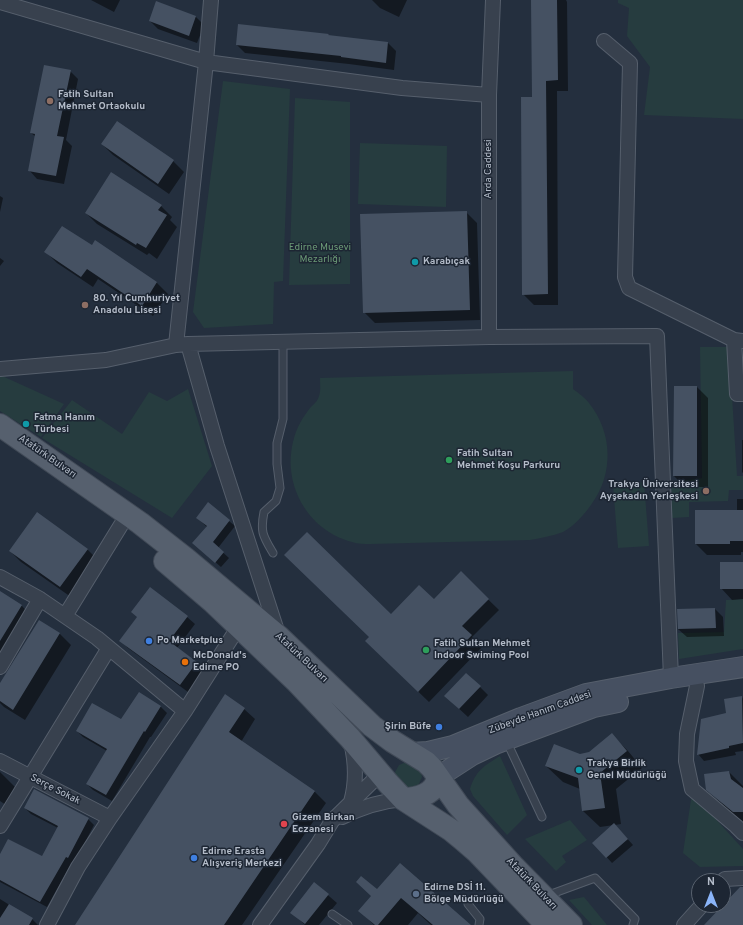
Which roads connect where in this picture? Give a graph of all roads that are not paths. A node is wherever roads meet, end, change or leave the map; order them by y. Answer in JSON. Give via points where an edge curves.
{"nodes":[{"id":1,"x":211,"y":0,"type":"edge"},
{"id":2,"x":493,"y":0,"type":"edge"},
{"id":3,"x":0,"y":2,"type":"edge"},
{"id":4,"x":604,"y":41,"type":"dead end"},
{"id":5,"x":206,"y":62,"type":"junction"},
{"id":6,"x":489,"y":95,"type":"junction"},
{"id":7,"x":489,"y":337,"type":"junction"},
{"id":8,"x":283,"y":341,"type":"junction"},
{"id":9,"x":738,"y":341,"type":"edge"},
{"id":10,"x":182,"y":344,"type":"junction"},
{"id":11,"x":0,"y":369,"type":"edge"},
{"id":12,"x":743,"y":394,"type":"edge"},
{"id":13,"x":0,"y":425,"type":"edge"},
{"id":14,"x":0,"y":441,"type":"edge"},
{"id":15,"x":121,"y":525,"type":"junction"},
{"id":16,"x":272,"y":554,"type":"dead end"},
{"id":17,"x":0,"y":577,"type":"edge"},
{"id":18,"x":40,"y":599,"type":"junction"},
{"id":19,"x":65,"y":616,"type":"junction"},
{"id":20,"x":239,"y":626,"type":"junction"},
{"id":21,"x":279,"y":637,"type":"junction"},
{"id":22,"x":109,"y":648,"type":"junction"},
{"id":23,"x":743,"y":666,"type":"edge"},
{"id":24,"x":0,"y":667,"type":"edge"},
{"id":25,"x":671,"y":678,"type":"junction"},
{"id":26,"x":743,"y":678,"type":"edge"},
{"id":27,"x":697,"y":686,"type":"junction"},
{"id":28,"x":185,"y":711,"type":"junction"},
{"id":29,"x":350,"y":738,"type":"junction"},
{"id":30,"x":506,"y":740,"type":"junction"},
{"id":31,"x":411,"y":753,"type":"junction"},
{"id":32,"x":0,"y":761,"type":"edge"},
{"id":33,"x":380,"y":774,"type":"junction"},
{"id":34,"x":29,"y":777,"type":"junction"},
{"id":35,"x":438,"y":777,"type":"junction"},
{"id":36,"x":403,"y":799,"type":"junction"},
{"id":37,"x":351,"y":802,"type":"junction"},
{"id":38,"x":542,"y":816,"type":"dead end"},
{"id":39,"x":110,"y":818,"type":"junction"},
{"id":40,"x":332,"y":821,"type":"junction"},
{"id":41,"x":0,"y":825,"type":"edge"},
{"id":42,"x":741,"y":828,"type":"edge"},
{"id":43,"x":731,"y":878,"type":"edge"},
{"id":44,"x":743,"y":878,"type":"edge"},
{"id":45,"x":544,"y":897,"type":"junction"},
{"id":46,"x":468,"y":904,"type":"dead end"},
{"id":47,"x":695,"y":913,"type":"edge"},
{"id":48,"x":332,"y":914,"type":"dead end"},
{"id":49,"x":264,"y":924,"type":"edge"},
{"id":50,"x":47,"y":925,"type":"edge"},
{"id":51,"x":348,"y":925,"type":"edge"},
{"id":52,"x":479,"y":925,"type":"edge"},
{"id":53,"x":547,"y":925,"type":"edge"},
{"id":54,"x":571,"y":925,"type":"edge"},
{"id":55,"x":633,"y":925,"type":"edge"},
{"id":56,"x":684,"y":925,"type":"edge"}],
"edges":[{"from":1,"to":5,"type":"street"},
{"from":2,"to":6,"type":"street","name":"Arda Caddesi"},
{"from":3,"to":5,"type":"street"},
{"from":4,"to":9,"type":"street","via":[[630,63],[625,277],[629,288]]},
{"from":5,"to":6,"type":"street","via":[[402,88]]},
{"from":5,"to":10,"type":"street"},
{"from":6,"to":7,"type":"street","name":"Arda Caddesi"},
{"from":7,"to":8,"type":"street"},
{"from":7,"to":25,"type":"street","via":[[657,336]]},
{"from":8,"to":10,"type":"street"},
{"from":8,"to":16,"type":"lane","via":[[283,418],[277,443],[280,488],[276,501],[264,512],[261,526]]},
{"from":9,"to":12,"type":"street","via":[[737,394]]},
{"from":10,"to":11,"type":"street","via":[[106,360]]},
{"from":10,"to":21,"type":"street"},
{"from":13,"to":21,"type":"main road","name":"Atatürk Bulvarı","via":[[140,523]]},
{"from":14,"to":15,"type":"main road","name":"Atatürk Bulvarı"},
{"from":15,"to":19,"type":"street"},
{"from":15,"to":20,"type":"main road","name":"Atatürk Bulvarı"},
{"from":17,"to":18,"type":"street"},
{"from":18,"to":19,"type":"street"},
{"from":18,"to":24,"type":"street"},
{"from":19,"to":22,"type":"street"},
{"from":20,"to":28,"type":"street"},
{"from":20,"to":29,"type":"main road","name":"Atatürk Bulvarı"},
{"from":21,"to":31,"type":"main road","name":"Atatürk Bulvarı","via":[[372,726]]},
{"from":22,"to":28,"type":"street"},
{"from":22,"to":34,"type":"street"},
{"from":23,"to":25,"type":"main road","name":"Zübeyde Hanım Caddesi"},
{"from":25,"to":31,"type":"main road","name":"Zübeyde Hanım Caddesi","via":[[586,694],[453,746]]},
{"from":26,"to":27,"type":"main road","name":"Zübeyde Hanım Caddesi"},
{"from":27,"to":30,"type":"main road","name":"Zübeyde Hanım Caddesi","via":[[594,707]]},
{"from":27,"to":42,"type":"street","via":[[687,734],[686,761],[692,789]]},
{"from":28,"to":39,"type":"street"},
{"from":29,"to":33,"type":"main road","name":"Atatürk Bulvarı"},
{"from":29,"to":37,"type":"street","via":[[356,774]]},
{"from":30,"to":35,"type":"main road","name":"Zübeyde Hanım Caddesi","via":[[472,755]]},
{"from":30,"to":38,"type":"lane"},
{"from":31,"to":33,"type":"main road","via":[[396,755]]},
{"from":31,"to":35,"type":"main road","name":"Atatürk Bulvarı","via":[[426,762]]},
{"from":32,"to":34,"type":"street","name":"Serçe Sokak"},
{"from":33,"to":36,"type":"main road","name":"Atatürk Bulvarı"},
{"from":33,"to":37,"type":"street"},
{"from":34,"to":39,"type":"street","name":"Serçe Sokak"},
{"from":34,"to":41,"type":"street"},
{"from":35,"to":36,"type":"main road","via":[[432,789],[422,797]]},
{"from":35,"to":45,"type":"main road","name":"Atatürk Bulvarı","via":[[458,804]]},
{"from":36,"to":40,"type":"street","via":[[372,804]]},
{"from":36,"to":53,"type":"main road","name":"Atatürk Bulvarı","via":[[451,830],[477,852]]},
{"from":37,"to":40,"type":"street"},
{"from":39,"to":50,"type":"street","via":[[78,866]]},
{"from":40,"to":49,"type":"street"},
{"from":43,"to":44,"type":"street"},
{"from":45,"to":54,"type":"main road","name":"Atatürk Bulvarı"},
{"from":45,"to":55,"type":"lane","via":[[595,878],[635,919]]},
{"from":46,"to":52,"type":"lane","via":[[480,919]]},
{"from":47,"to":56,"type":"street"},
{"from":48,"to":51,"type":"lane"}]}
